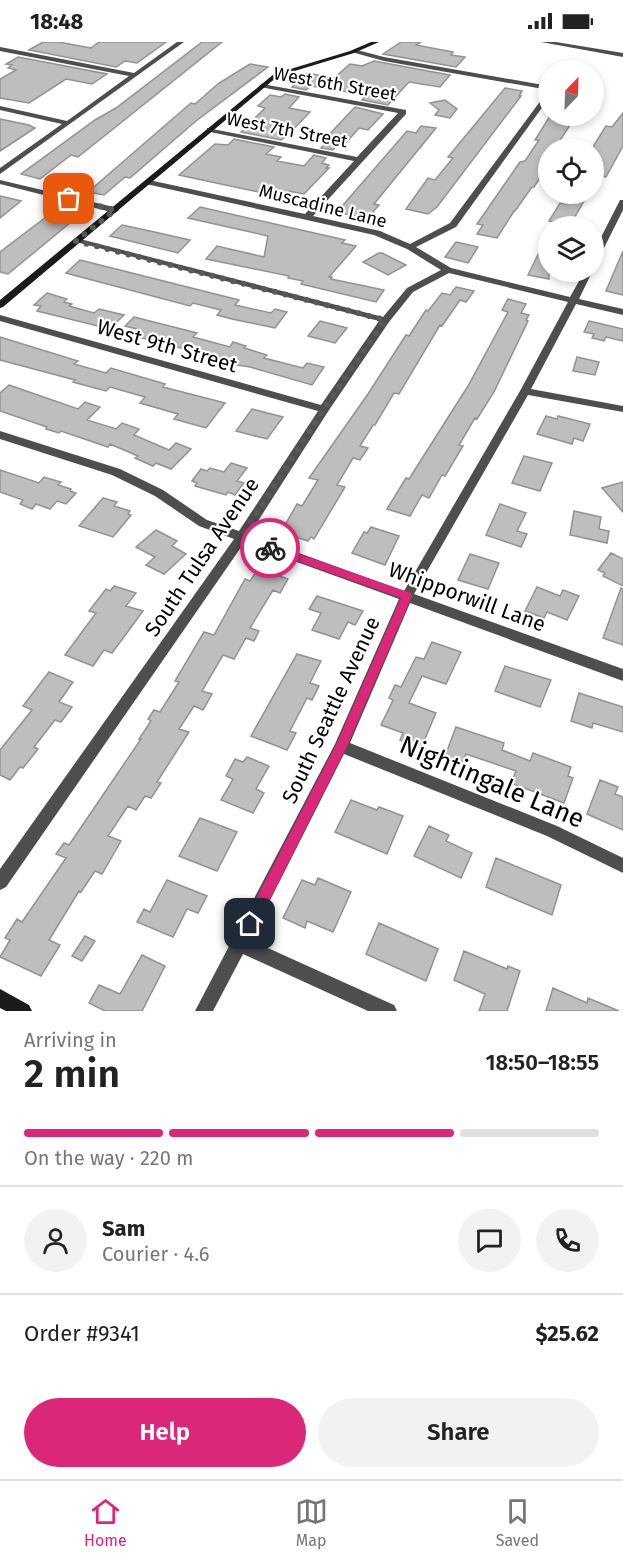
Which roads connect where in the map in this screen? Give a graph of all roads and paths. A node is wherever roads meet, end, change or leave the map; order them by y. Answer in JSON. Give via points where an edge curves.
{"nodes":[{"id":1,"x":181,"y":42,"type":"edge"},
{"id":2,"x":376,"y":42,"type":"edge"},
{"id":3,"x":544,"y":42,"type":"edge"},
{"id":4,"x":0,"y":49,"type":"edge"},
{"id":5,"x":357,"y":52,"type":"junction"},
{"id":6,"x":623,"y":55,"type":"edge"},
{"id":7,"x":135,"y":75,"type":"junction"},
{"id":8,"x":262,"y":86,"type":"junction"},
{"id":9,"x":538,"y":86,"type":"edge"},
{"id":10,"x":0,"y":108,"type":"edge"},
{"id":11,"x":538,"y":108,"type":"edge"},
{"id":12,"x":68,"y":123,"type":"junction"},
{"id":13,"x":210,"y":130,"type":"junction"},
{"id":14,"x":358,"y":160,"type":"junction"},
{"id":15,"x":0,"y":172,"type":"edge"},
{"id":16,"x":0,"y":182,"type":"edge"},
{"id":17,"x":149,"y":182,"type":"junction"},
{"id":18,"x":623,"y":202,"type":"edge"},
{"id":19,"x":115,"y":210,"type":"junction"},
{"id":20,"x":307,"y":217,"type":"junction"},
{"id":21,"x":613,"y":222,"type":"junction"},
{"id":22,"x":623,"y":224,"type":"edge"},
{"id":23,"x":604,"y":240,"type":"edge"},
{"id":24,"x":76,"y":241,"type":"junction"},
{"id":25,"x":410,"y":247,"type":"junction"},
{"id":26,"x":448,"y":270,"type":"junction"},
{"id":27,"x":583,"y":282,"type":"edge"},
{"id":28,"x":573,"y":301,"type":"junction"},
{"id":29,"x":0,"y":305,"type":"edge"},
{"id":30,"x":623,"y":312,"type":"edge"},
{"id":31,"x":0,"y":318,"type":"edge"},
{"id":32,"x":385,"y":320,"type":"junction"},
{"id":33,"x":525,"y":391,"type":"junction"},
{"id":34,"x":324,"y":409,"type":"junction"},
{"id":35,"x":623,"y":409,"type":"edge"},
{"id":36,"x":0,"y":435,"type":"edge"},
{"id":37,"x":241,"y":538,"type":"junction"},
{"id":38,"x":407,"y":596,"type":"junction"},
{"id":39,"x":623,"y":675,"type":"edge"},
{"id":40,"x":341,"y":746,"type":"junction"},
{"id":41,"x":623,"y":866,"type":"edge"},
{"id":42,"x":0,"y":882,"type":"edge"},
{"id":43,"x":240,"y":944,"type":"junction"},
{"id":44,"x":0,"y":998,"type":"edge"},
{"id":45,"x":24,"y":1011,"type":"edge"},
{"id":46,"x":204,"y":1011,"type":"edge"},
{"id":47,"x":388,"y":1011,"type":"edge"}],
"edges":[{"from":1,"to":7,"type":"street"},
{"from":2,"to":5,"type":"street"},
{"from":3,"to":6,"type":"street"},
{"from":4,"to":7,"type":"street"},
{"from":5,"to":8,"type":"street","via":[[296,67]]},
{"from":5,"to":9,"type":"street"},
{"from":7,"to":12,"type":"street"},
{"from":8,"to":13,"type":"street"},
{"from":8,"to":14,"type":"street","name":"West 6th Street","via":[[403,112]]},
{"from":10,"to":12,"type":"street"},
{"from":11,"to":25,"type":"street","via":[[453,225]]},
{"from":12,"to":15,"type":"street"},
{"from":13,"to":14,"type":"street","name":"West 7th Street"},
{"from":13,"to":17,"type":"street"},
{"from":14,"to":20,"type":"street"},
{"from":16,"to":19,"type":"street"},
{"from":17,"to":19,"type":"street"},
{"from":17,"to":20,"type":"street","name":"Muscadine Lane"},
{"from":18,"to":21,"type":"street"},
{"from":19,"to":24,"type":"street"},
{"from":20,"to":25,"type":"street","name":"Muscadine Lane","via":[[377,233]]},
{"from":21,"to":22,"type":"street"},
{"from":21,"to":23,"type":"street"},
{"from":24,"to":29,"type":"street"},
{"from":24,"to":32,"type":"street"},
{"from":25,"to":26,"type":"street","name":"Muscadine Lane"},
{"from":26,"to":28,"type":"street","name":"Muscadine Lane"},
{"from":26,"to":32,"type":"street","name":"South Tulsa Avenue","via":[[410,290]]},
{"from":27,"to":28,"type":"street","name":"South Seattle Avenue"},
{"from":28,"to":30,"type":"street","name":"Muscadine Lane"},
{"from":28,"to":33,"type":"street","name":"South Seattle Avenue"},
{"from":31,"to":34,"type":"street","name":"West 9th Street"},
{"from":32,"to":34,"type":"street","name":"South Tulsa Avenue"},
{"from":33,"to":35,"type":"street"},
{"from":33,"to":38,"type":"street","name":"South Seattle Avenue"},
{"from":34,"to":37,"type":"street","name":"South Tulsa Avenue"},
{"from":36,"to":37,"type":"street","name":"Whipporwill Lane","via":[[116,472],[159,493],[203,523]]},
{"from":37,"to":38,"type":"street","name":"Whipporwill Lane"},
{"from":37,"to":42,"type":"street","name":"South Tulsa Avenue"},
{"from":38,"to":39,"type":"street","name":"Whipporwill Lane"},
{"from":38,"to":40,"type":"street","name":"South Seattle Avenue"},
{"from":40,"to":41,"type":"street","name":"Nightingale Lane","via":[[552,831]]},
{"from":40,"to":43,"type":"street","name":"South Seattle Avenue"},
{"from":43,"to":46,"type":"street","name":"South Seattle Avenue"},
{"from":43,"to":47,"type":"street"},
{"from":44,"to":45,"type":"street"}]}
